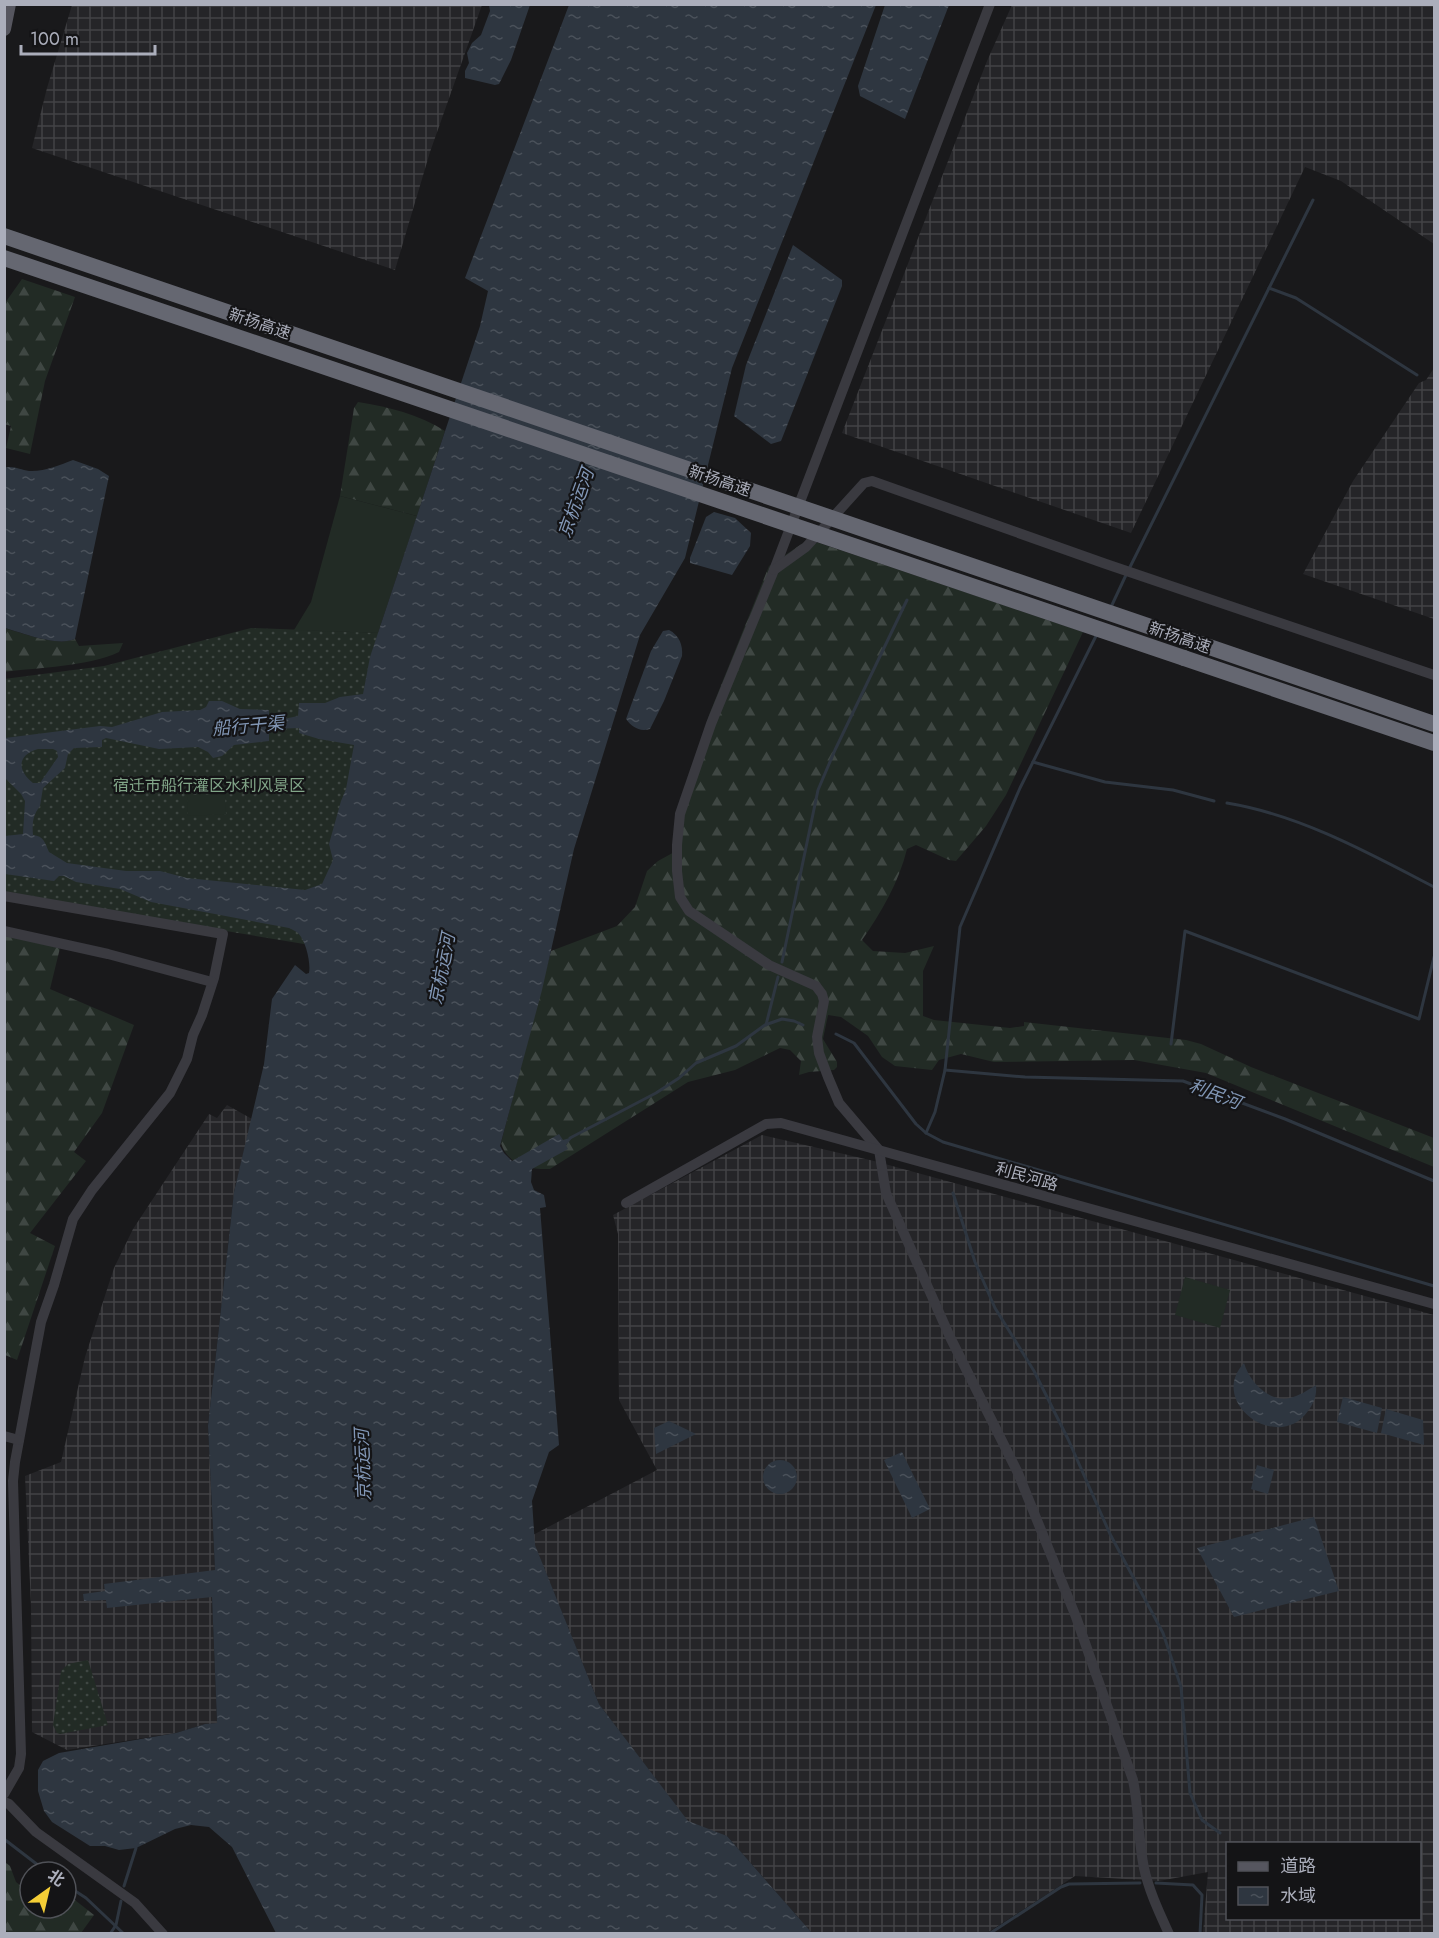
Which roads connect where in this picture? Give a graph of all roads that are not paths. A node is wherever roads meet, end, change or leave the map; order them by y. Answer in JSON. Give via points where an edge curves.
{"nodes":[{"id":1,"x":9,"y":4,"type":"edge"},
{"id":2,"x":990,"y":4,"type":"edge"},
{"id":3,"x":4,"y":29,"type":"edge"},
{"id":4,"x":4,"y":236,"type":"edge"},
{"id":5,"x":4,"y":258,"type":"edge"},
{"id":6,"x":774,"y":570,"type":"junction"},
{"id":7,"x":1434,"y":675,"type":"edge"},
{"id":8,"x":1434,"y":724,"type":"edge"},
{"id":9,"x":1434,"y":743,"type":"edge"},
{"id":10,"x":4,"y":896,"type":"edge"},
{"id":11,"x":4,"y":931,"type":"edge"},
{"id":12,"x":212,"y":982,"type":"junction"},
{"id":13,"x":879,"y":1150,"type":"junction"},
{"id":14,"x":626,"y":1203,"type":"dead end"},
{"id":15,"x":1434,"y":1305,"type":"edge"},
{"id":16,"x":4,"y":1436,"type":"edge"},
{"id":17,"x":19,"y":1440,"type":"junction"},
{"id":18,"x":4,"y":1794,"type":"edge"},
{"id":19,"x":4,"y":1802,"type":"edge"},
{"id":20,"x":163,"y":1934,"type":"edge"},
{"id":21,"x":1169,"y":1934,"type":"edge"}],
"edges":[{"from":1,"to":3,"type":"main road"},
{"from":2,"to":6,"type":"street"},
{"from":4,"to":8,"type":"highway","name":"新扬高速","bridge":true},
{"from":5,"to":9,"type":"highway","name":"新扬高速","bridge":true},
{"from":6,"to":7,"type":"street","via":[[806,547],[864,483],[872,481]]},
{"from":6,"to":13,"type":"street","via":[[711,724],[680,814],[680,897],[689,911],[769,965],[816,986],[824,1001],[817,1037],[819,1053],[839,1104]]},
{"from":10,"to":12,"type":"street","via":[[223,934]]},
{"from":11,"to":12,"type":"street"},
{"from":12,"to":17,"type":"street","via":[[190,1052],[170,1093],[73,1219],[41,1322]]},
{"from":13,"to":14,"type":"street","name":"利民河路","via":[[781,1124],[766,1124]]},
{"from":13,"to":15,"type":"street","name":"利民河路"},
{"from":13,"to":21,"type":"street","via":[[886,1193],[1010,1455],[1076,1617],[1133,1780],[1149,1889]]},
{"from":16,"to":17,"type":"street"},
{"from":17,"to":18,"type":"street","via":[[13,1500],[21,1754],[19,1768]]},
{"from":19,"to":20,"type":"street","via":[[36,1832],[135,1903]]}]}
